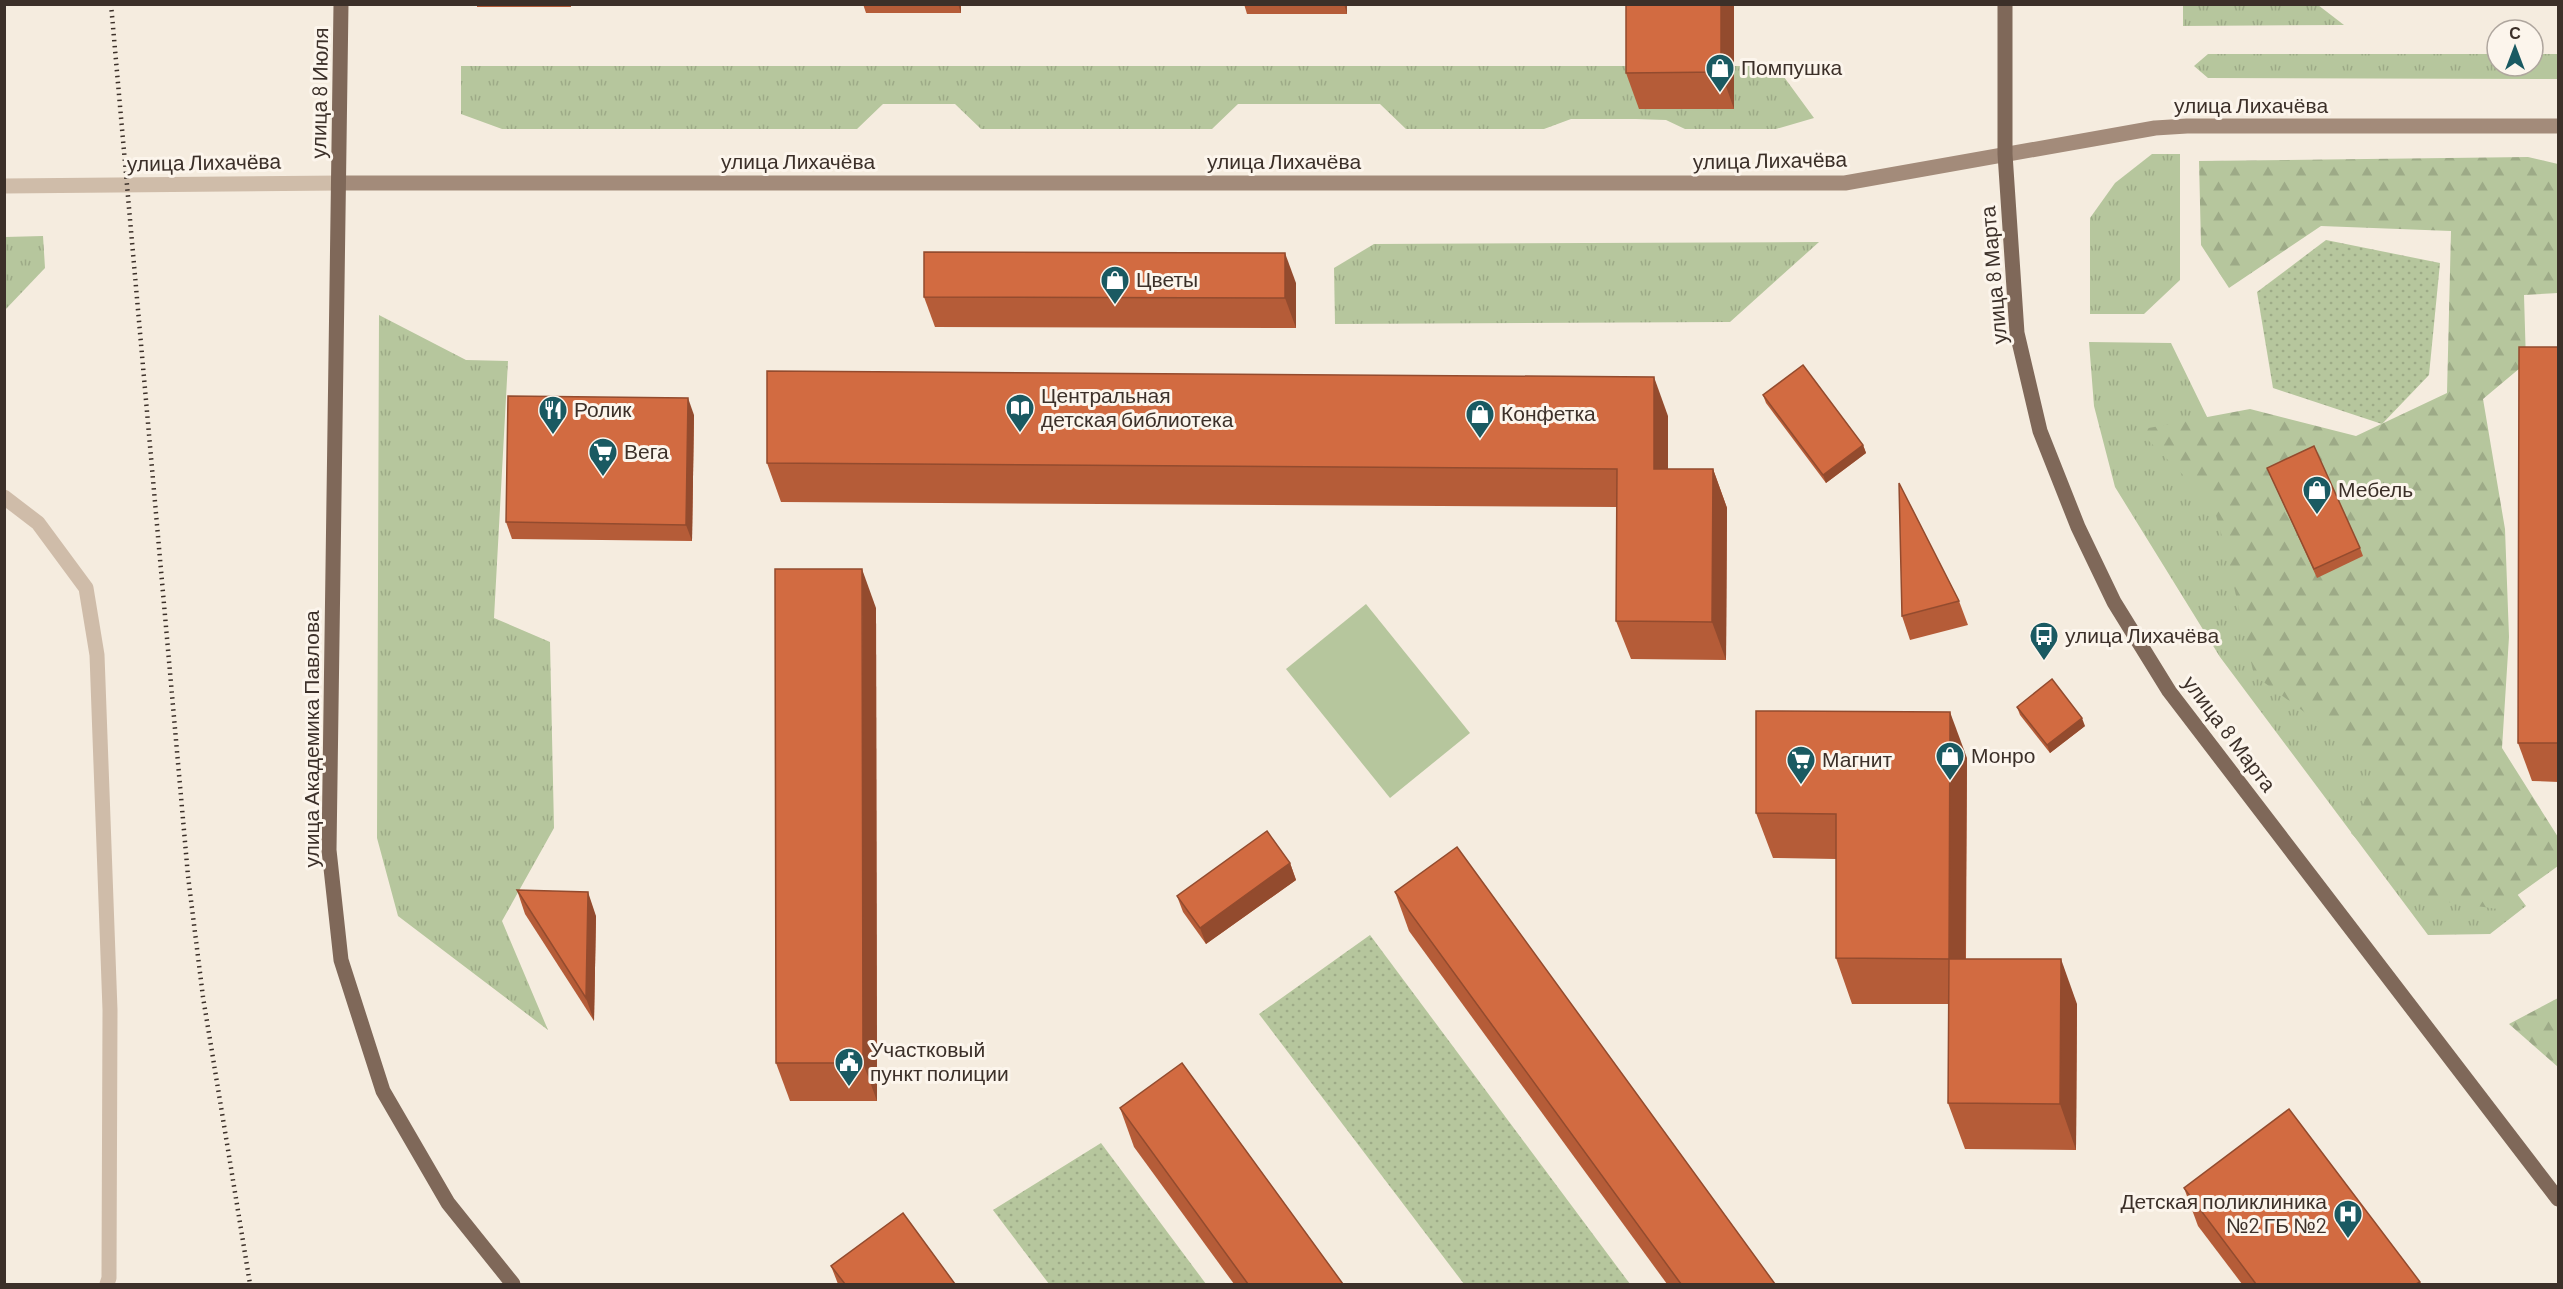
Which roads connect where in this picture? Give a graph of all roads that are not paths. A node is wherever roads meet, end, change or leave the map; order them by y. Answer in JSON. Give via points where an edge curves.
{"nodes":[{"id":1,"x":341,"y":4,"type":"edge"},
{"id":2,"x":2005,"y":4,"type":"edge"},
{"id":3,"x":2559,"y":126,"type":"edge"},
{"id":4,"x":2005,"y":154,"type":"junction"},
{"id":5,"x":340,"y":183,"type":"junction"},
{"id":6,"x":4,"y":186,"type":"edge"},
{"id":7,"x":4,"y":497,"type":"edge"},
{"id":8,"x":2559,"y":1199,"type":"edge"},
{"id":9,"x":107,"y":1284,"type":"edge"},
{"id":10,"x":513,"y":1284,"type":"edge"}],
"edges":[{"from":1,"to":5,"type":"main road","name":"улица 8 Июля"},
{"from":2,"to":4,"type":"main road","name":"улица 8 Марта"},
{"from":3,"to":4,"type":"main road","name":"улица Лихачёва","via":[[2187,126]]},
{"from":4,"to":5,"type":"main road","name":"улица Лихачёва","via":[[1845,183]]},
{"from":4,"to":8,"type":"main road","name":"улица 8 Марта","via":[[2017,333],[2040,431],[2078,527],[2114,602],[2169,691]]},
{"from":5,"to":6,"type":"street","name":"улица Лихачёва"},
{"from":5,"to":10,"type":"main road","name":"улица Академика Павлова","via":[[329,850],[341,960],[383,1091],[448,1203]]},
{"from":7,"to":9,"type":"street","via":[[38,522],[86,588],[97,655],[110,1011]]}]}
